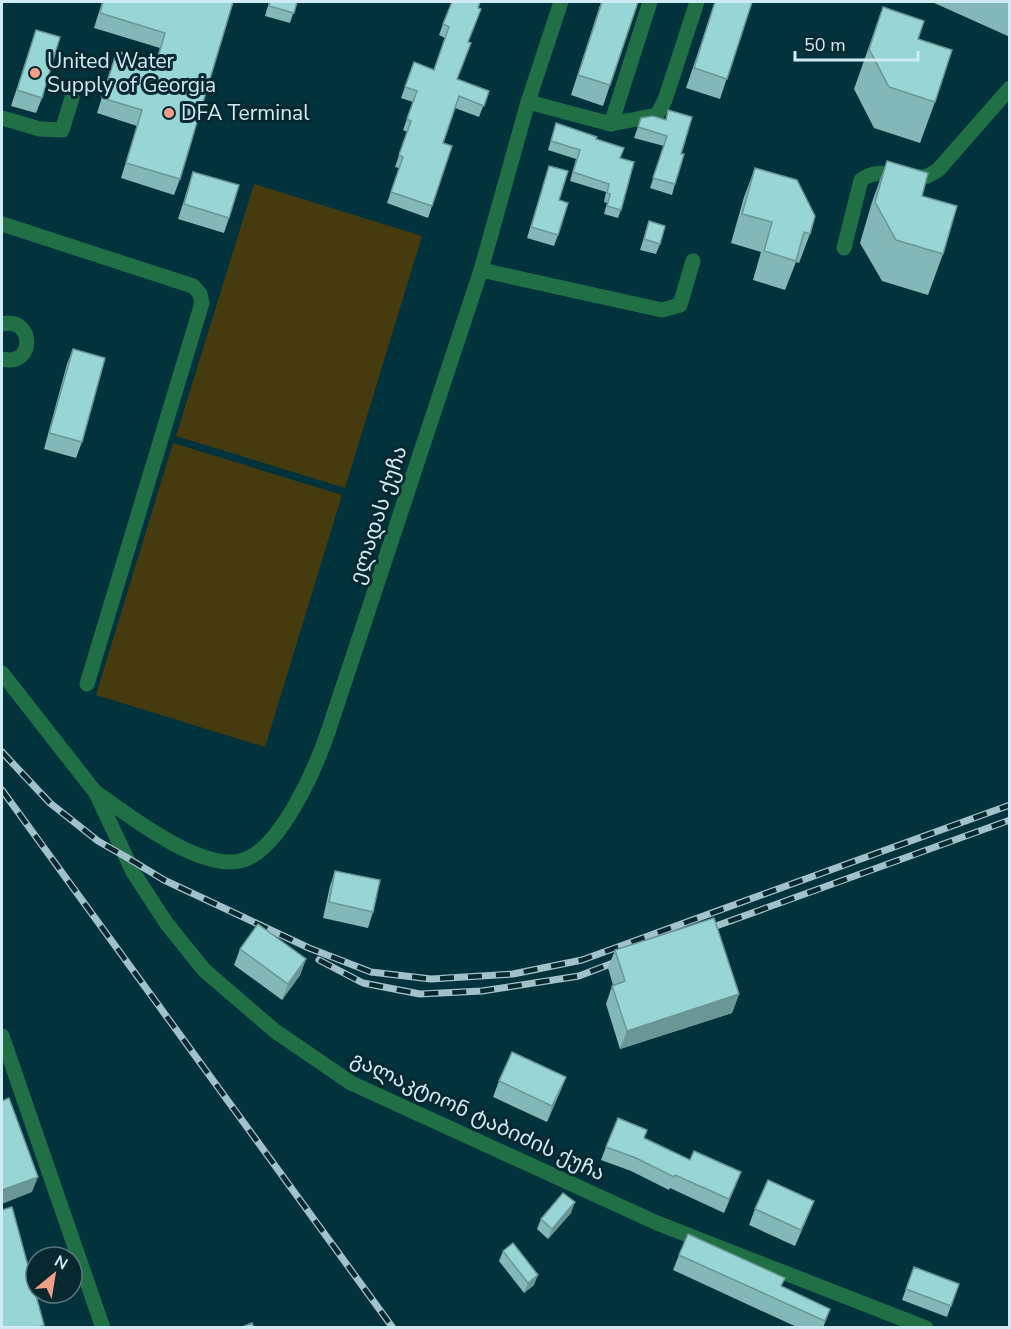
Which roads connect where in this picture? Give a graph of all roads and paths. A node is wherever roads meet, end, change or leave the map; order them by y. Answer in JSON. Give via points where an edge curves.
{"nodes":[{"id":1,"x":561,"y":2,"type":"edge"},
{"id":2,"x":650,"y":2,"type":"edge"},
{"id":3,"x":697,"y":2,"type":"edge"},
{"id":4,"x":1010,"y":88,"type":"edge"},
{"id":5,"x":72,"y":98,"type":"dead end"},
{"id":6,"x":528,"y":102,"type":"junction"},
{"id":7,"x":2,"y":117,"type":"edge"},
{"id":8,"x":611,"y":124,"type":"junction"},
{"id":9,"x":2,"y":224,"type":"edge"},
{"id":10,"x":844,"y":248,"type":"dead end"},
{"id":11,"x":693,"y":261,"type":"dead end"},
{"id":12,"x":481,"y":270,"type":"junction"},
{"id":13,"x":2,"y":324,"type":"edge"},
{"id":14,"x":2,"y":359,"type":"edge"},
{"id":15,"x":2,"y":673,"type":"edge"},
{"id":16,"x":87,"y":684,"type":"dead end"},
{"id":17,"x":96,"y":792,"type":"junction"},
{"id":18,"x":2,"y":1036,"type":"edge"},
{"id":19,"x":103,"y":1328,"type":"edge"},
{"id":20,"x":926,"y":1328,"type":"edge"}],
"edges":[{"from":1,"to":6,"type":"street","name":"ელადას ქუჩა"},
{"from":2,"to":8,"type":"street"},
{"from":3,"to":8,"type":"street","via":[[657,115]]},
{"from":4,"to":10,"type":"street","via":[[938,170],[925,177],[879,173],[861,180]]},
{"from":5,"to":7,"type":"street","via":[[62,130],[40,129]]},
{"from":6,"to":8,"type":"street"},
{"from":6,"to":12,"type":"street","name":"ელადას ქუჩა"},
{"from":9,"to":16,"type":"street","via":[[193,286],[202,303]]},
{"from":11,"to":12,"type":"street","via":[[680,305],[662,310]]},
{"from":12,"to":17,"type":"street","name":"ელადას ქუჩა","via":[[321,754],[282,825],[250,858],[226,861],[164,839]]},
{"from":13,"to":14,"type":"street","via":[[9,322],[20,327],[27,343],[17,358]]},
{"from":15,"to":17,"type":"street","name":"გალაკტიონ ტაბიძის ქუჩა"},
{"from":17,"to":20,"type":"street","name":"გალაკტიონ ტაბიძის ქუჩა","via":[[133,872],[204,970],[275,1031],[351,1083],[657,1223]]},
{"from":18,"to":19,"type":"street"}]}
